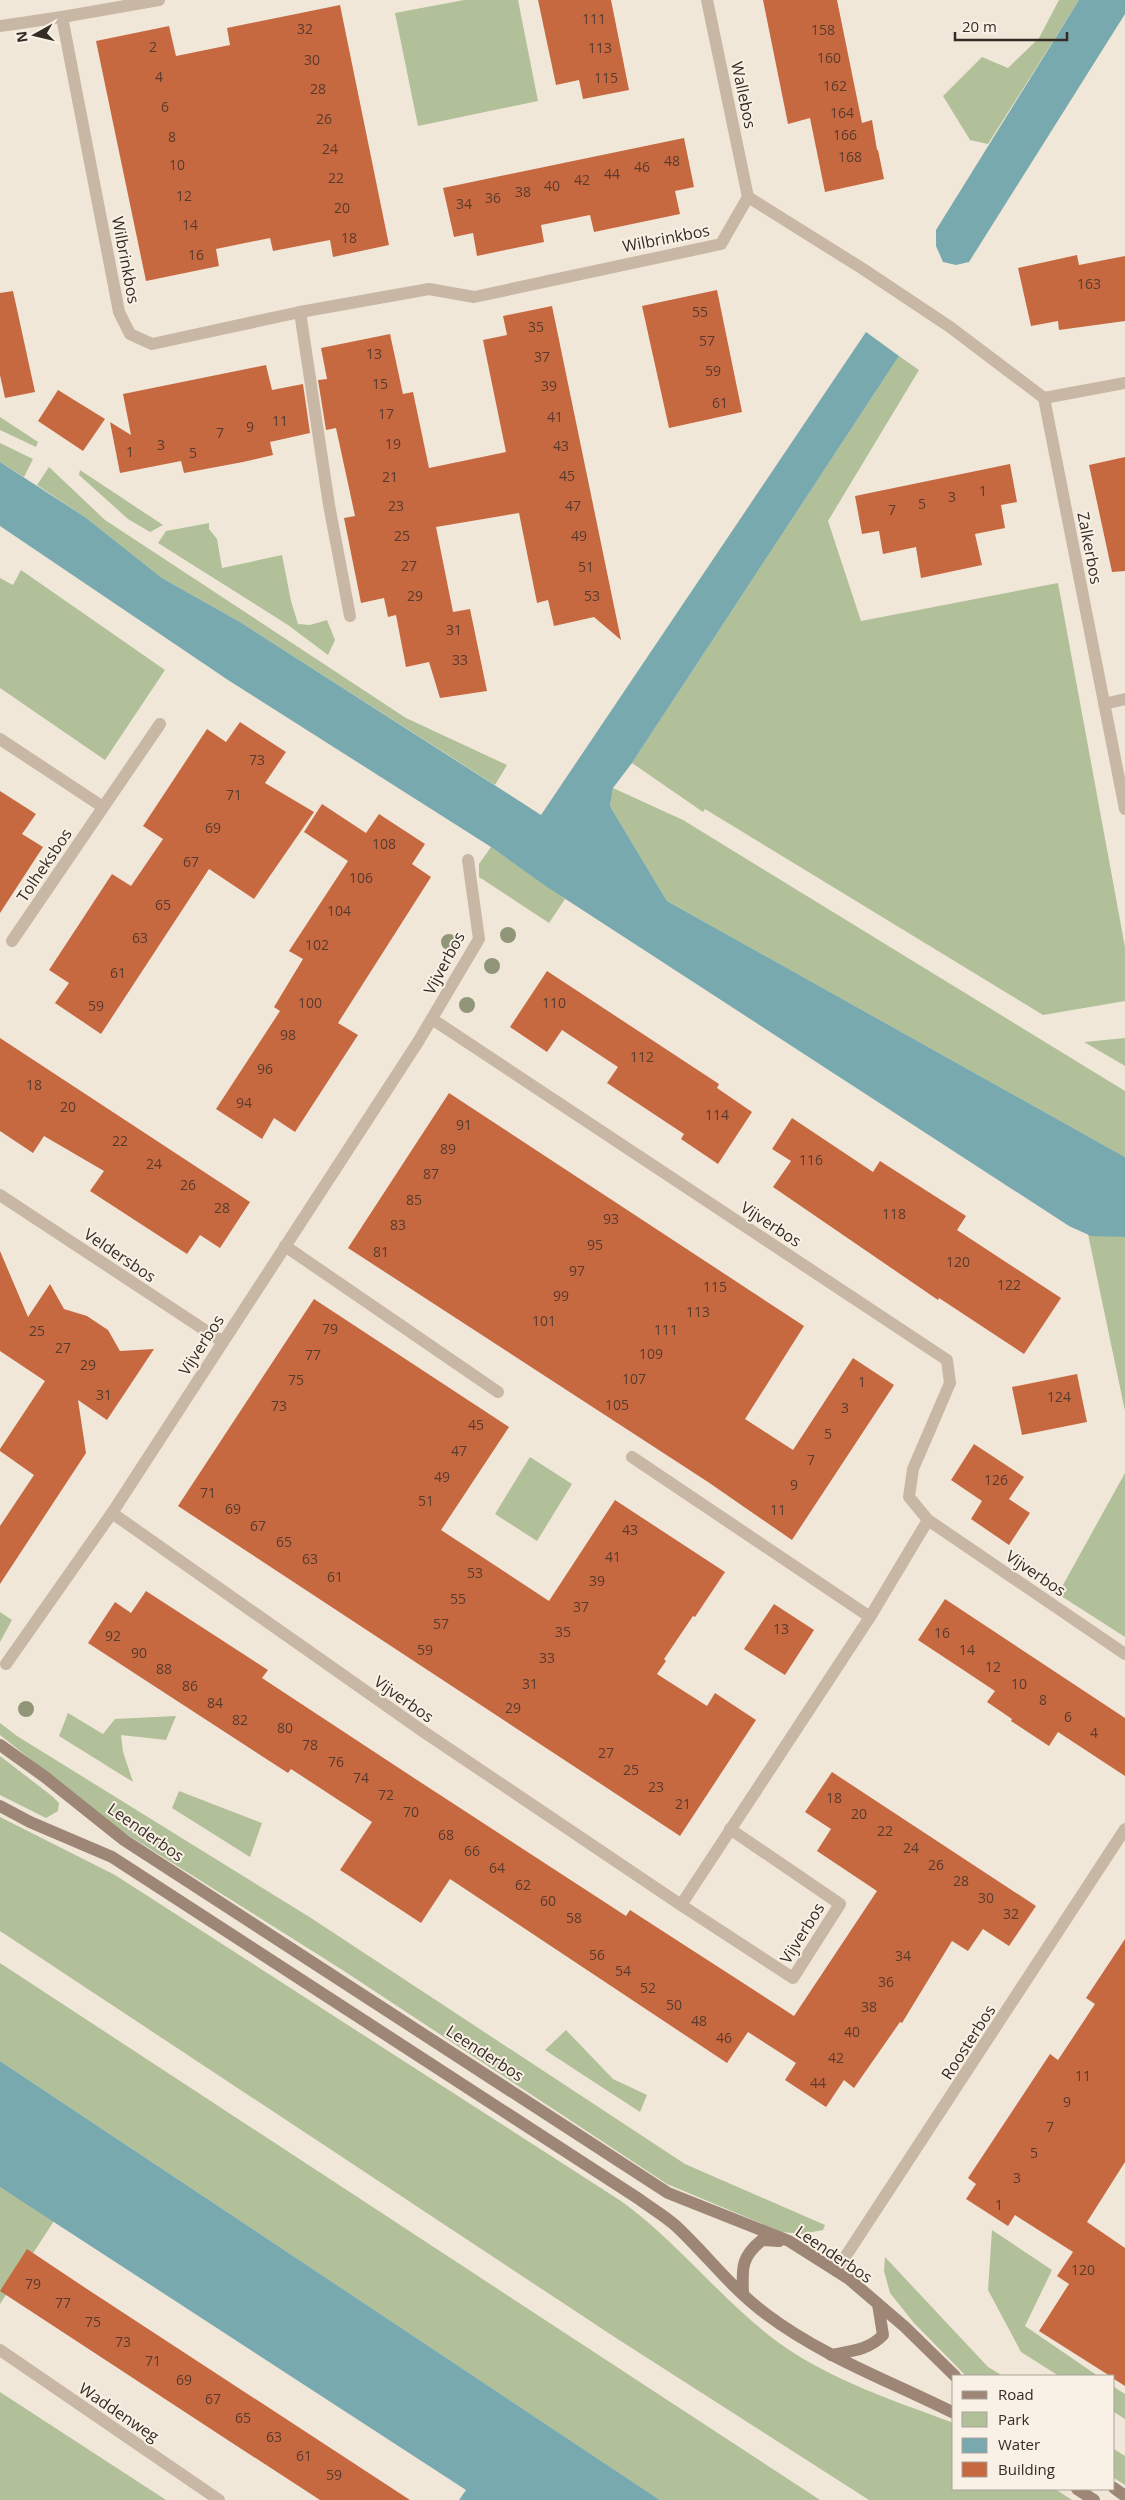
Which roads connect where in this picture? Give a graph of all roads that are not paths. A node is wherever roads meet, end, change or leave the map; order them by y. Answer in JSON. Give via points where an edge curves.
{"nodes":[{"id":1,"x":159,"y":0,"type":"edge"},
{"id":2,"x":707,"y":0,"type":"edge"},
{"id":3,"x":62,"y":18,"type":"junction"},
{"id":4,"x":0,"y":26,"type":"edge"},
{"id":5,"x":748,"y":197,"type":"junction"},
{"id":6,"x":300,"y":312,"type":"junction"},
{"id":7,"x":1125,"y":384,"type":"edge"},
{"id":8,"x":1044,"y":398,"type":"junction"},
{"id":9,"x":350,"y":616,"type":"dead end"},
{"id":10,"x":1125,"y":699,"type":"edge"},
{"id":11,"x":1104,"y":704,"type":"junction"},
{"id":12,"x":160,"y":724,"type":"dead end"},
{"id":13,"x":0,"y":739,"type":"edge"},
{"id":14,"x":103,"y":807,"type":"junction"},
{"id":15,"x":1125,"y":809,"type":"edge"},
{"id":16,"x":468,"y":860,"type":"dead end"},
{"id":17,"x":12,"y":941,"type":"dead end"},
{"id":18,"x":432,"y":1019,"type":"junction"},
{"id":19,"x":0,"y":1195,"type":"edge"},
{"id":20,"x":285,"y":1246,"type":"junction"},
{"id":21,"x":223,"y":1342,"type":"junction"},
{"id":22,"x":498,"y":1392,"type":"dead end"},
{"id":23,"x":632,"y":1457,"type":"dead end"},
{"id":24,"x":112,"y":1513,"type":"junction"},
{"id":25,"x":928,"y":1520,"type":"junction"},
{"id":26,"x":870,"y":1617,"type":"junction"},
{"id":27,"x":1125,"y":1654,"type":"edge"},
{"id":28,"x":6,"y":1664,"type":"dead end"},
{"id":29,"x":0,"y":1745,"type":"edge"},
{"id":30,"x":0,"y":1806,"type":"edge"},
{"id":31,"x":730,"y":1829,"type":"junction"},
{"id":32,"x":1125,"y":1829,"type":"edge"},
{"id":33,"x":681,"y":1905,"type":"junction"},
{"id":34,"x":789,"y":2241,"type":"junction"},
{"id":35,"x":836,"y":2271,"type":"junction"},
{"id":36,"x":743,"y":2293,"type":"junction"},
{"id":37,"x":878,"y":2304,"type":"junction"},
{"id":38,"x":0,"y":2350,"type":"edge"},
{"id":39,"x":831,"y":2355,"type":"junction"},
{"id":40,"x":954,"y":2375,"type":"edge"},
{"id":41,"x":952,"y":2412,"type":"edge"},
{"id":42,"x":1079,"y":2490,"type":"edge"},
{"id":43,"x":220,"y":2500,"type":"edge"},
{"id":44,"x":1094,"y":2500,"type":"edge"}],
"edges":[{"from":1,"to":3,"type":"street"},
{"from":2,"to":5,"type":"street","name":"Wallebos"},
{"from":3,"to":4,"type":"street"},
{"from":3,"to":6,"type":"street","name":"Wilbrinkbos","via":[[120,312],[130,334],[152,344]]},
{"from":5,"to":6,"type":"street","name":"Wilbrinkbos","via":[[721,244],[474,296],[429,289]]},
{"from":5,"to":8,"type":"street","via":[[863,268],[950,327]]},
{"from":6,"to":9,"type":"street","via":[[329,505]]},
{"from":7,"to":8,"type":"street"},
{"from":8,"to":11,"type":"street","name":"Zalkerbos"},
{"from":10,"to":11,"type":"street"},
{"from":11,"to":15,"type":"street","name":"Zalkerbos"},
{"from":12,"to":14,"type":"street","name":"Tolheksbos"},
{"from":13,"to":14,"type":"street"},
{"from":14,"to":17,"type":"street","name":"Tolheksbos"},
{"from":16,"to":18,"type":"street","name":"Vijverbos","via":[[479,939]]},
{"from":18,"to":20,"type":"street","name":"Vijverbos"},
{"from":18,"to":25,"type":"street","name":"Vijverbos","via":[[947,1360],[950,1382],[913,1469],[909,1496]]},
{"from":19,"to":21,"type":"street","name":"Veldersbos"},
{"from":20,"to":21,"type":"street","name":"Vijverbos"},
{"from":20,"to":22,"type":"street"},
{"from":21,"to":24,"type":"street","name":"Vijverbos"},
{"from":23,"to":26,"type":"street"},
{"from":24,"to":28,"type":"street","name":"Vijverbos"},
{"from":24,"to":33,"type":"street","name":"Vijverbos","via":[[416,1727]]},
{"from":25,"to":26,"type":"street"},
{"from":25,"to":27,"type":"street","name":"Vijverbos"},
{"from":26,"to":31,"type":"street"},
{"from":29,"to":34,"type":"main road","name":"Leenderbos","via":[[124,1840],[668,2193]]},
{"from":30,"to":36,"type":"main road","via":[[112,1857],[639,2199],[675,2226]]},
{"from":31,"to":33,"type":"street"},
{"from":31,"to":33,"type":"street","name":"Vijverbos","via":[[840,1904],[793,1978]]},
{"from":32,"to":35,"type":"street","name":"Roosterbos"},
{"from":34,"to":35,"type":"main road","name":"Leenderbos"},
{"from":34,"to":36,"type":"main road","via":[[762,2240],[749,2251],[742,2267]]},
{"from":35,"to":37,"type":"main road","name":"Leenderbos"},
{"from":36,"to":39,"type":"main road","via":[[765,2313]]},
{"from":37,"to":39,"type":"main road","via":[[883,2335],[875,2344]]},
{"from":37,"to":40,"type":"main road","name":"Leenderbos"},
{"from":38,"to":43,"type":"street","name":"Waddenweg"},
{"from":39,"to":41,"type":"main road"},
{"from":42,"to":44,"type":"main road"}]}
